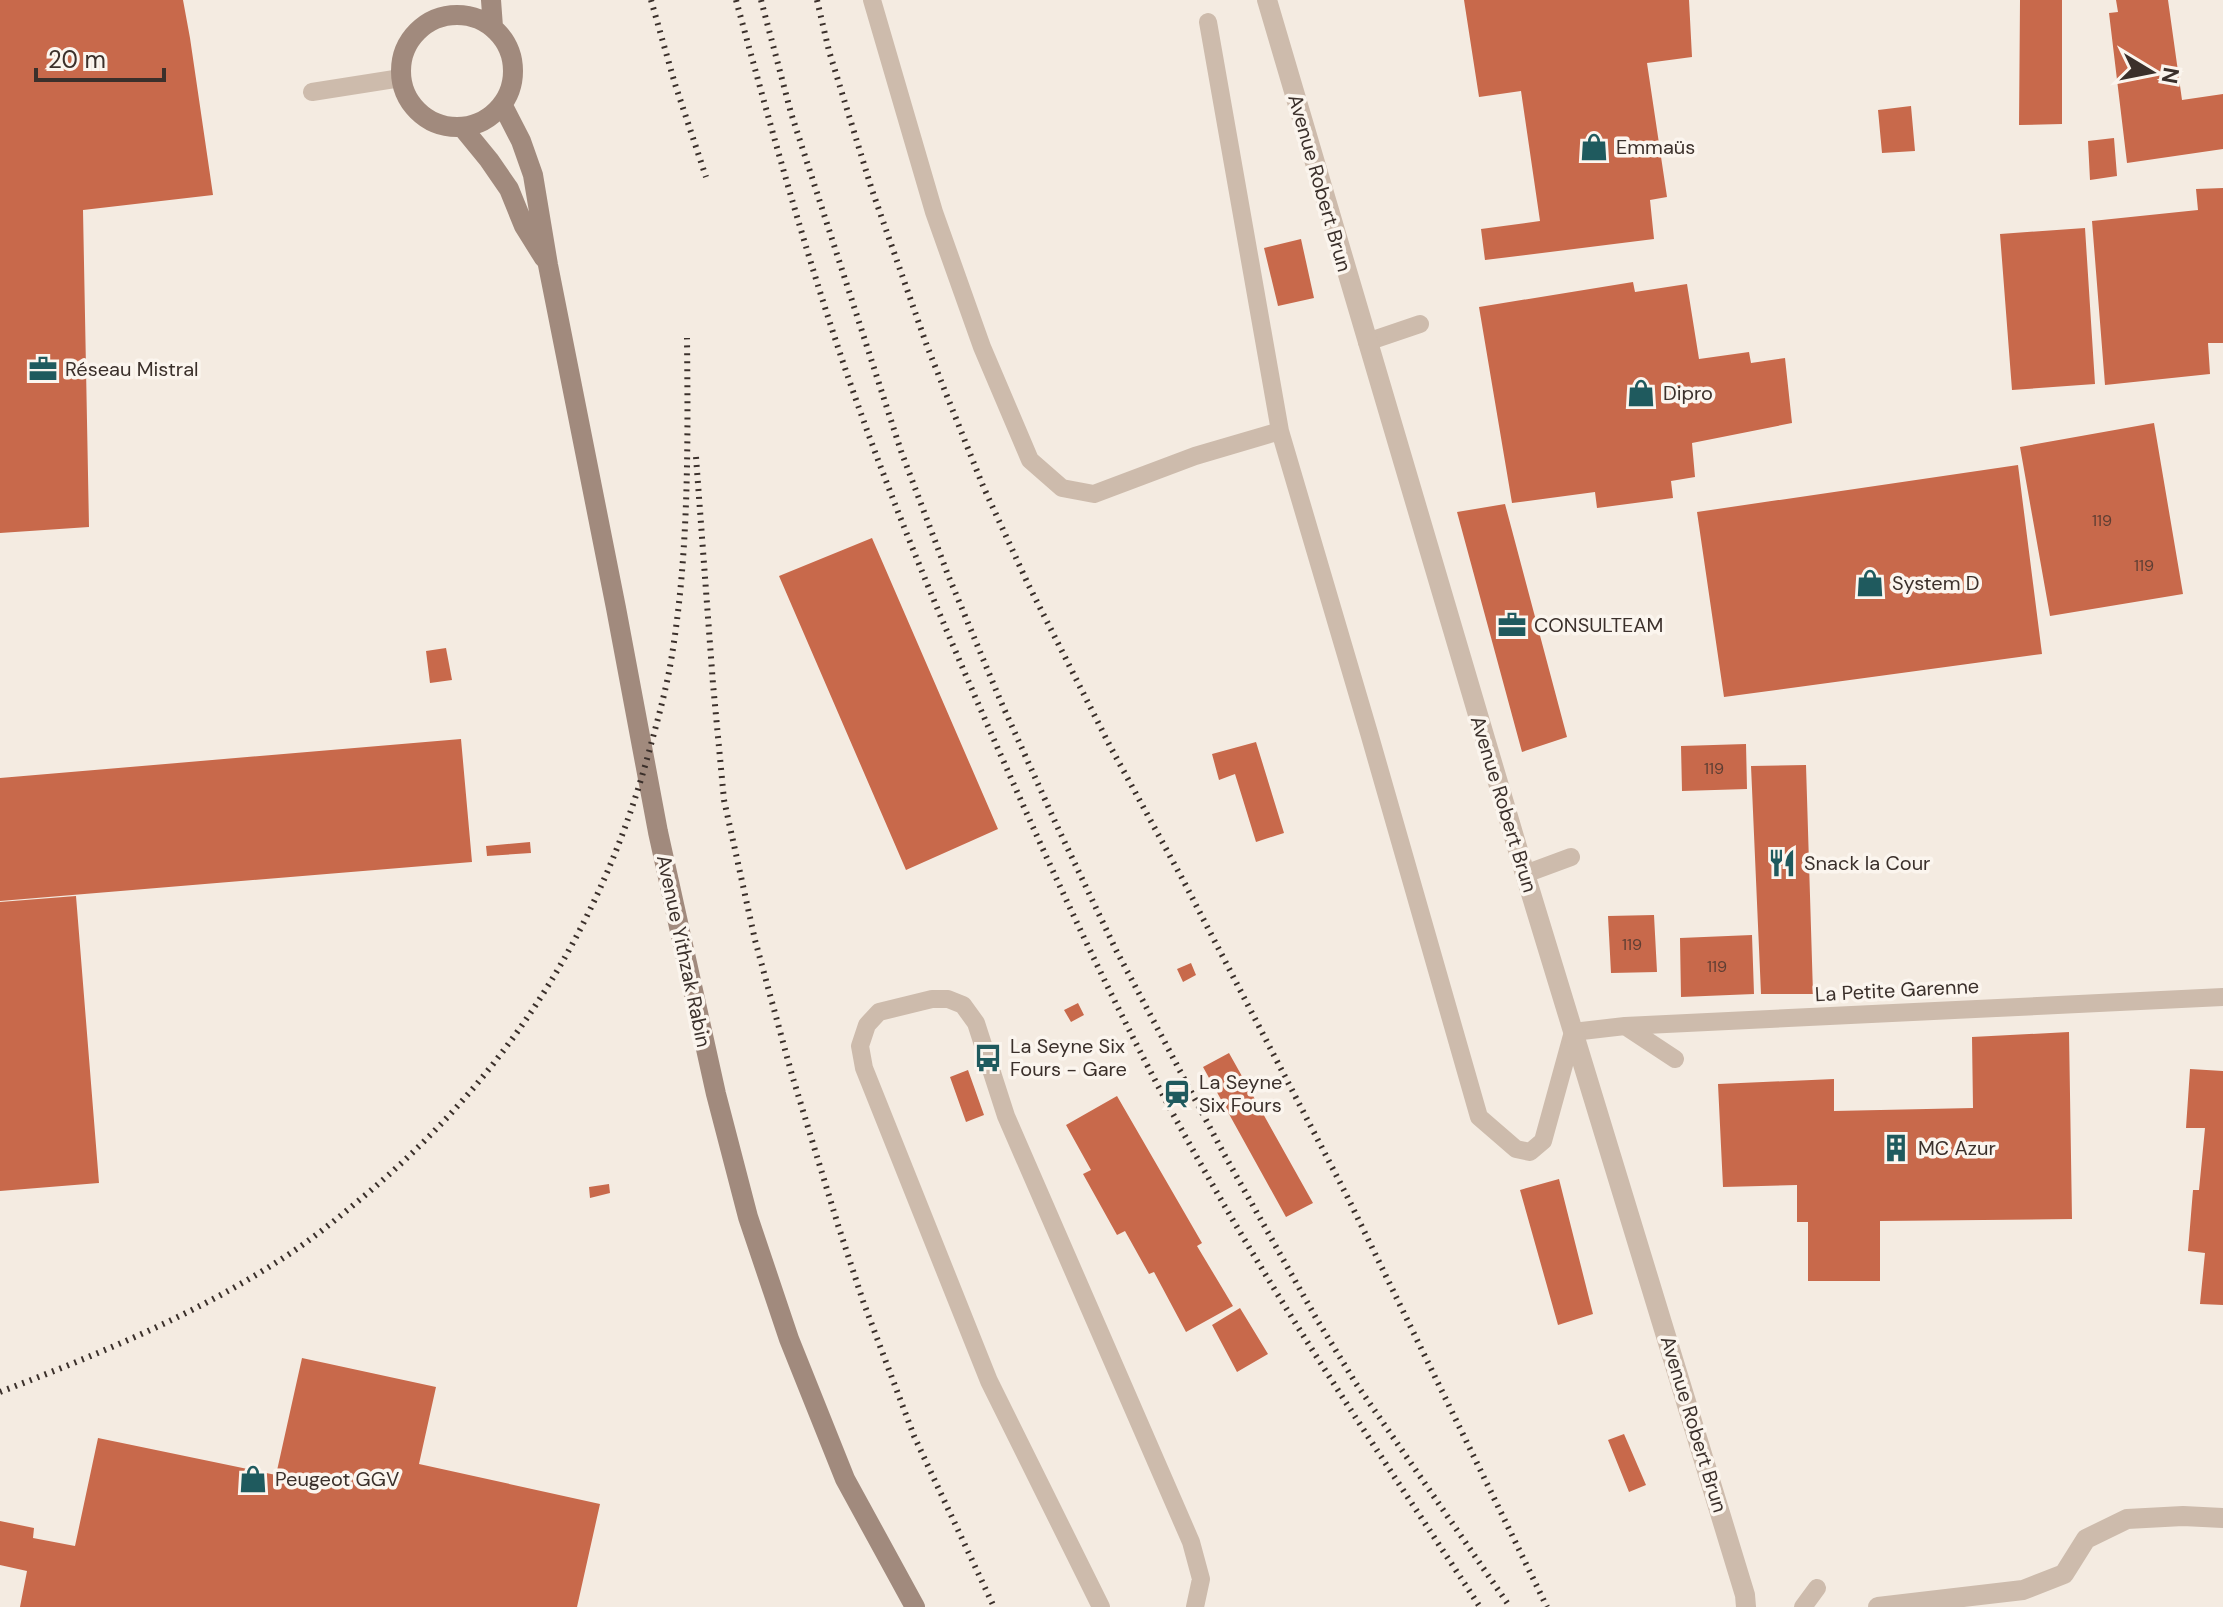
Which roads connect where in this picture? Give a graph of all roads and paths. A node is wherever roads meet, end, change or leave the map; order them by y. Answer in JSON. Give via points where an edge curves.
{"nodes":[{"id":1,"x":491,"y":0,"type":"edge"},
{"id":2,"x":872,"y":0,"type":"edge"},
{"id":3,"x":1267,"y":0,"type":"edge"},
{"id":4,"x":442,"y":8,"type":"edge"},
{"id":5,"x":1208,"y":22,"type":"dead end"},
{"id":6,"x":493,"y":27,"type":"junction"},
{"id":7,"x":401,"y":78,"type":"junction"},
{"id":8,"x":312,"y":92,"type":"dead end"},
{"id":9,"x":502,"y":104,"type":"junction"},
{"id":10,"x":462,"y":127,"type":"junction"},
{"id":11,"x":548,"y":265,"type":"junction"},
{"id":12,"x":1420,"y":324,"type":"dead end"},
{"id":13,"x":1367,"y":342,"type":"junction"},
{"id":14,"x":1280,"y":431,"type":"junction"},
{"id":15,"x":1571,"y":857,"type":"dead end"},
{"id":16,"x":1525,"y":874,"type":"junction"},
{"id":17,"x":2223,"y":997,"type":"edge"},
{"id":18,"x":1625,"y":1026,"type":"junction"},
{"id":19,"x":1573,"y":1032,"type":"junction"},
{"id":20,"x":1675,"y":1059,"type":"dead end"},
{"id":21,"x":2223,"y":1518,"type":"edge"},
{"id":22,"x":1817,"y":1588,"type":"dead end"},
{"id":23,"x":915,"y":1607,"type":"edge"},
{"id":24,"x":1101,"y":1607,"type":"edge"},
{"id":25,"x":1195,"y":1607,"type":"edge"},
{"id":26,"x":1746,"y":1607,"type":"edge"},
{"id":27,"x":1803,"y":1607,"type":"edge"},
{"id":28,"x":1878,"y":1607,"type":"edge"}],
"edges":[{"from":1,"to":6,"type":"main road"},
{"from":2,"to":14,"type":"lane","via":[[934,212],[1030,460],[1062,488],[1094,494]]},
{"from":3,"to":13,"type":"street","name":"Avenue Robert Brun"},
{"from":4,"to":6,"type":"main road"},
{"from":4,"to":7,"type":"main road","via":[[407,44]]},
{"from":5,"to":14,"type":"lane"},
{"from":6,"to":9,"type":"main road","via":[[509,47],[514,72]]},
{"from":7,"to":8,"type":"lane"},
{"from":7,"to":10,"type":"main road","via":[[409,102],[420,114],[432,122]]},
{"from":9,"to":10,"type":"main road","via":[[491,116]]},
{"from":9,"to":11,"type":"main road","name":"Avenue Yithzak Rabin","via":[[533,175]]},
{"from":10,"to":11,"type":"main road","via":[[509,189]]},
{"from":11,"to":23,"type":"main road","name":"Avenue Yithzak Rabin","via":[[658,832],[748,1217],[845,1479]]},
{"from":12,"to":13,"type":"lane"},
{"from":13,"to":16,"type":"street","name":"Avenue Robert Brun"},
{"from":14,"to":19,"type":"lane","via":[[1479,1117],[1516,1149],[1530,1152],[1543,1141]]},
{"from":15,"to":16,"type":"lane"},
{"from":16,"to":19,"type":"street","name":"Avenue Robert Brun"},
{"from":17,"to":18,"type":"lane","name":"La Petite Garenne"},
{"from":18,"to":19,"type":"lane","name":"La Petite Garenne"},
{"from":18,"to":20,"type":"lane"},
{"from":19,"to":26,"type":"street","name":"Avenue Robert Brun"},
{"from":21,"to":28,"type":"street","via":[[2127,1519],[2086,1539],[2064,1574],[2023,1590]]},
{"from":22,"to":27,"type":"lane"},
{"from":24,"to":25,"type":"lane","via":[[989,1381],[864,1068],[860,1046],[867,1025],[879,1012],[948,999],[963,1005],[976,1023],[1006,1116],[1191,1542],[1201,1579]]}]}
